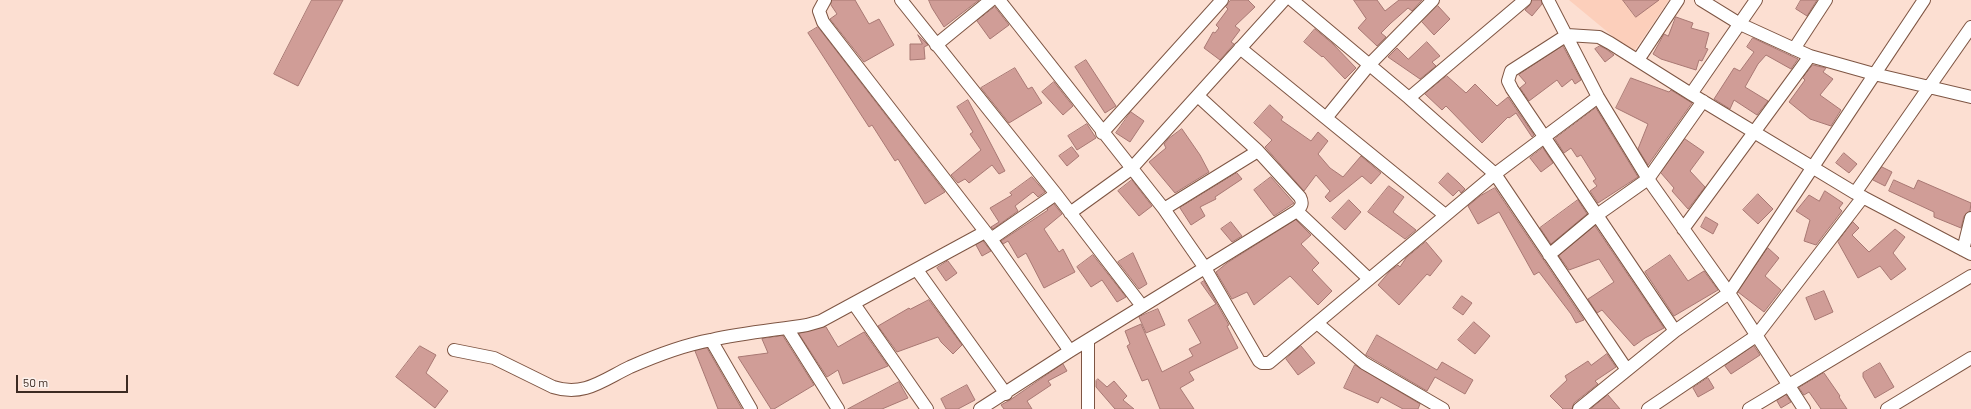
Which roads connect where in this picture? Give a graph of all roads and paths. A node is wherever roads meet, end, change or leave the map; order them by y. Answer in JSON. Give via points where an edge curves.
{"nodes":[{"id":1,"x":825,"y":0,"type":"edge"},
{"id":2,"x":901,"y":0,"type":"edge"},
{"id":3,"x":991,"y":0,"type":"edge"},
{"id":4,"x":999,"y":0,"type":"edge"},
{"id":5,"x":1222,"y":0,"type":"edge"},
{"id":6,"x":1284,"y":0,"type":"edge"},
{"id":7,"x":1292,"y":0,"type":"edge"},
{"id":8,"x":1433,"y":0,"type":"edge"},
{"id":9,"x":1525,"y":0,"type":"edge"},
{"id":10,"x":1548,"y":0,"type":"edge"},
{"id":11,"x":1678,"y":0,"type":"edge"},
{"id":12,"x":1701,"y":0,"type":"edge"},
{"id":13,"x":1756,"y":0,"type":"edge"},
{"id":14,"x":1826,"y":0,"type":"edge"},
{"id":15,"x":1924,"y":0,"type":"edge"},
{"id":16,"x":1740,"y":24,"type":"junction"},
{"id":17,"x":1971,"y":26,"type":"edge"},
{"id":18,"x":1567,"y":35,"type":"junction"},
{"id":19,"x":936,"y":45,"type":"junction"},
{"id":20,"x":1240,"y":48,"type":"junction"},
{"id":21,"x":1794,"y":49,"type":"junction"},
{"id":22,"x":1810,"y":56,"type":"junction"},
{"id":23,"x":1638,"y":60,"type":"junction"},
{"id":24,"x":1369,"y":64,"type":"junction"},
{"id":25,"x":1874,"y":74,"type":"junction"},
{"id":26,"x":1927,"y":88,"type":"junction"},
{"id":27,"x":1691,"y":94,"type":"junction"},
{"id":28,"x":1198,"y":96,"type":"junction"},
{"id":29,"x":1598,"y":97,"type":"junction"},
{"id":30,"x":1971,"y":97,"type":"edge"},
{"id":31,"x":1408,"y":98,"type":"junction"},
{"id":32,"x":1703,"y":101,"type":"junction"},
{"id":33,"x":1326,"y":118,"type":"junction"},
{"id":34,"x":1755,"y":132,"type":"junction"},
{"id":35,"x":1102,"y":133,"type":"junction"},
{"id":36,"x":1545,"y":137,"type":"junction"},
{"id":37,"x":1258,"y":151,"type":"junction"},
{"id":38,"x":1813,"y":168,"type":"junction"},
{"id":39,"x":1131,"y":169,"type":"junction"},
{"id":40,"x":1495,"y":174,"type":"junction"},
{"id":41,"x":1648,"y":179,"type":"junction"},
{"id":42,"x":1056,"y":194,"type":"junction"},
{"id":43,"x":1859,"y":195,"type":"junction"},
{"id":44,"x":1164,"y":209,"type":"junction"},
{"id":45,"x":1297,"y":211,"type":"junction"},
{"id":46,"x":1070,"y":213,"type":"junction"},
{"id":47,"x":1445,"y":215,"type":"junction"},
{"id":48,"x":1597,"y":215,"type":"junction"},
{"id":49,"x":1971,"y":218,"type":"edge"},
{"id":50,"x":1683,"y":228,"type":"junction"},
{"id":51,"x":988,"y":236,"type":"junction"},
{"id":52,"x":1967,"y":252,"type":"edge"},
{"id":53,"x":1549,"y":255,"type":"junction"},
{"id":54,"x":1205,"y":268,"type":"junction"},
{"id":55,"x":917,"y":270,"type":"junction"},
{"id":56,"x":1971,"y":276,"type":"edge"},
{"id":57,"x":1369,"y":279,"type":"junction"},
{"id":58,"x":1729,"y":293,"type":"junction"},
{"id":59,"x":854,"y":304,"type":"junction"},
{"id":60,"x":1142,"y":306,"type":"junction"},
{"id":61,"x":1317,"y":323,"type":"junction"},
{"id":62,"x":786,"y":328,"type":"junction"},
{"id":63,"x":1675,"y":330,"type":"junction"},
{"id":64,"x":1756,"y":336,"type":"junction"},
{"id":65,"x":711,"y":340,"type":"junction"},
{"id":66,"x":1088,"y":340,"type":"junction"},
{"id":67,"x":454,"y":350,"type":"dead end"},
{"id":68,"x":1070,"y":351,"type":"junction"},
{"id":69,"x":1971,"y":358,"type":"edge"},
{"id":70,"x":1627,"y":370,"type":"junction"},
{"id":71,"x":1788,"y":385,"type":"junction"},
{"id":72,"x":1006,"y":394,"type":"junction"},
{"id":73,"x":751,"y":409,"type":"edge"},
{"id":74,"x":838,"y":409,"type":"edge"},
{"id":75,"x":927,"y":409,"type":"edge"},
{"id":76,"x":980,"y":409,"type":"edge"},
{"id":77,"x":1088,"y":409,"type":"edge"},
{"id":78,"x":1443,"y":409,"type":"edge"},
{"id":79,"x":1579,"y":409,"type":"edge"},
{"id":80,"x":1648,"y":409,"type":"edge"},
{"id":81,"x":1749,"y":409,"type":"edge"},
{"id":82,"x":1804,"y":409,"type":"edge"},
{"id":83,"x":1887,"y":409,"type":"edge"}],
"edges":[{"from":1,"to":51,"type":"street","via":[[819,11],[822,22]]},
{"from":2,"to":19,"type":"street"},
{"from":3,"to":19,"type":"street"},
{"from":4,"to":35,"type":"street"},
{"from":5,"to":35,"type":"street"},
{"from":6,"to":20,"type":"street"},
{"from":7,"to":24,"type":"street"},
{"from":8,"to":24,"type":"street"},
{"from":9,"to":31,"type":"street"},
{"from":10,"to":18,"type":"street"},
{"from":11,"to":23,"type":"street"},
{"from":12,"to":16,"type":"street"},
{"from":13,"to":16,"type":"street"},
{"from":14,"to":21,"type":"street"},
{"from":15,"to":25,"type":"street"},
{"from":16,"to":21,"type":"street"},
{"from":16,"to":27,"type":"street"},
{"from":17,"to":26,"type":"street"},
{"from":18,"to":23,"type":"street","via":[[1599,37]]},
{"from":18,"to":29,"type":"street"},
{"from":18,"to":36,"type":"street","via":[[1511,71],[1508,81]]},
{"from":19,"to":42,"type":"street"},
{"from":20,"to":28,"type":"street"},
{"from":20,"to":33,"type":"street"},
{"from":21,"to":22,"type":"street"},
{"from":22,"to":25,"type":"street"},
{"from":22,"to":34,"type":"street"},
{"from":23,"to":27,"type":"street"},
{"from":24,"to":31,"type":"street"},
{"from":24,"to":33,"type":"street"},
{"from":25,"to":26,"type":"street"},
{"from":25,"to":38,"type":"street"},
{"from":26,"to":30,"type":"street"},
{"from":26,"to":43,"type":"street"},
{"from":27,"to":32,"type":"street"},
{"from":28,"to":37,"type":"street"},
{"from":28,"to":39,"type":"street"},
{"from":29,"to":36,"type":"street"},
{"from":29,"to":41,"type":"street"},
{"from":31,"to":40,"type":"street"},
{"from":32,"to":34,"type":"street"},
{"from":32,"to":41,"type":"street"},
{"from":33,"to":47,"type":"street"},
{"from":34,"to":38,"type":"street"},
{"from":34,"to":50,"type":"street"},
{"from":35,"to":39,"type":"street"},
{"from":36,"to":40,"type":"street"},
{"from":36,"to":48,"type":"street"},
{"from":37,"to":44,"type":"street"},
{"from":37,"to":45,"type":"street","via":[[1300,197],[1302,206]]},
{"from":38,"to":43,"type":"street"},
{"from":38,"to":58,"type":"street"},
{"from":39,"to":44,"type":"street"},
{"from":39,"to":46,"type":"street"},
{"from":40,"to":47,"type":"street"},
{"from":40,"to":53,"type":"street"},
{"from":41,"to":48,"type":"street"},
{"from":41,"to":50,"type":"street"},
{"from":42,"to":46,"type":"street"},
{"from":42,"to":51,"type":"street"},
{"from":43,"to":52,"type":"street"},
{"from":43,"to":64,"type":"street"},
{"from":44,"to":54,"type":"street"},
{"from":45,"to":54,"type":"street"},
{"from":45,"to":57,"type":"street"},
{"from":46,"to":60,"type":"street"},
{"from":47,"to":57,"type":"street"},
{"from":48,"to":53,"type":"street"},
{"from":48,"to":63,"type":"street"},
{"from":49,"to":52,"type":"street"},
{"from":50,"to":58,"type":"street"},
{"from":51,"to":55,"type":"street"},
{"from":51,"to":68,"type":"street"},
{"from":53,"to":70,"type":"street"},
{"from":54,"to":60,"type":"street"},
{"from":54,"to":61,"type":"street","via":[[1262,363],[1269,363]]},
{"from":55,"to":59,"type":"street"},
{"from":55,"to":72,"type":"street"},
{"from":56,"to":71,"type":"street"},
{"from":57,"to":61,"type":"street"},
{"from":58,"to":63,"type":"street"},
{"from":58,"to":64,"type":"street"},
{"from":59,"to":62,"type":"street","via":[[821,321]]},
{"from":59,"to":75,"type":"street"},
{"from":60,"to":66,"type":"street"},
{"from":61,"to":78,"type":"street","via":[[1364,363]]},
{"from":62,"to":65,"type":"street"},
{"from":62,"to":74,"type":"street"},
{"from":63,"to":70,"type":"street"},
{"from":64,"to":71,"type":"street"},
{"from":64,"to":80,"type":"street"},
{"from":65,"to":67,"type":"street","via":[[632,366],[577,391],[553,387],[494,358]]},
{"from":65,"to":73,"type":"street"},
{"from":66,"to":68,"type":"street"},
{"from":66,"to":77,"type":"street"},
{"from":68,"to":72,"type":"street"},
{"from":69,"to":83,"type":"street"},
{"from":70,"to":79,"type":"street"},
{"from":71,"to":81,"type":"street"},
{"from":71,"to":82,"type":"street"},
{"from":72,"to":76,"type":"street"}]}
